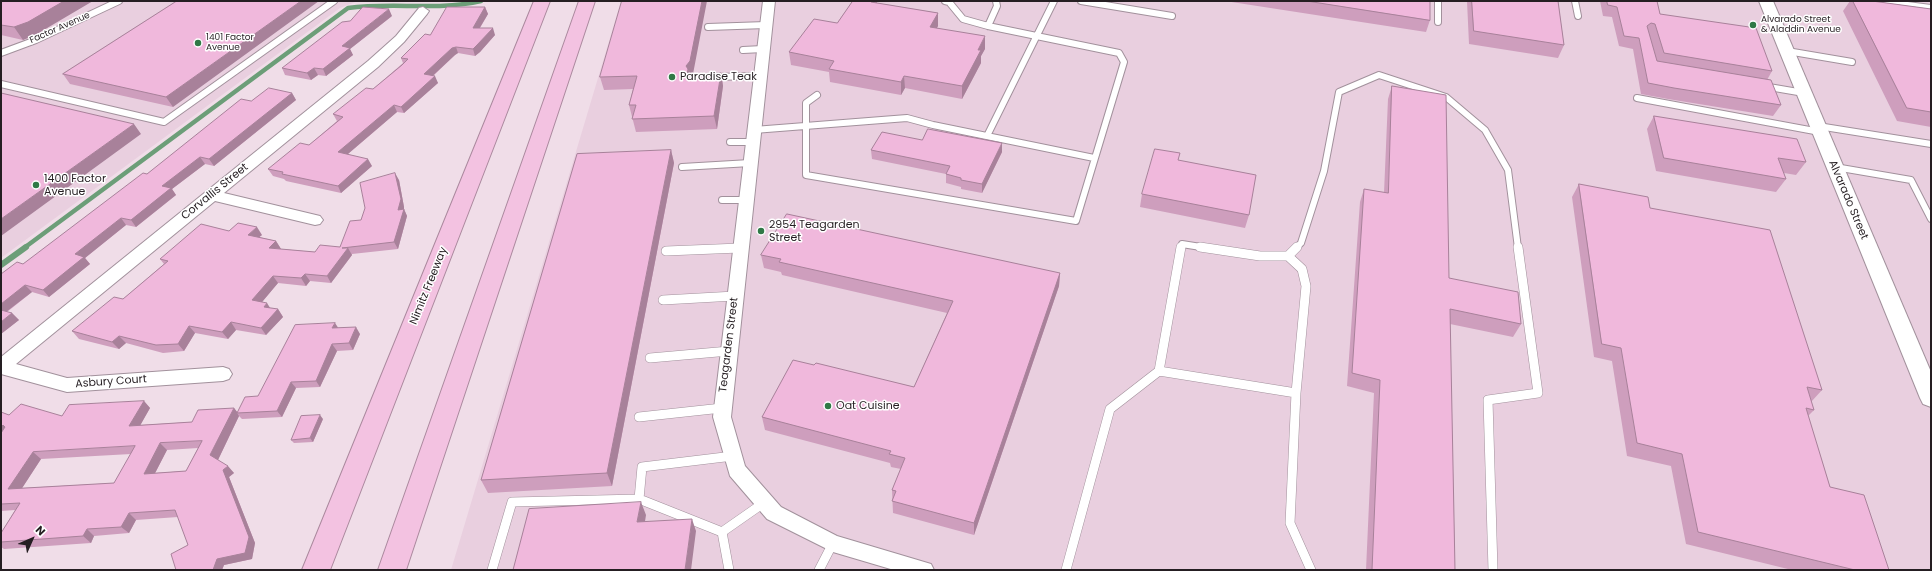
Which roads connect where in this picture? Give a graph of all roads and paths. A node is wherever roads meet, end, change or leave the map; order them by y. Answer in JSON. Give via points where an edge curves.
{"nodes":[{"id":1,"x":119,"y":1,"type":"edge"},
{"id":2,"x":334,"y":1,"type":"edge"},
{"id":3,"x":542,"y":1,"type":"edge"},
{"id":4,"x":586,"y":1,"type":"edge"},
{"id":5,"x":768,"y":1,"type":"edge"},
{"id":6,"x":945,"y":1,"type":"edge"},
{"id":7,"x":996,"y":1,"type":"edge"},
{"id":8,"x":1054,"y":1,"type":"edge"},
{"id":9,"x":1081,"y":1,"type":"edge"},
{"id":10,"x":1438,"y":1,"type":"edge"},
{"id":11,"x":1575,"y":1,"type":"edge"},
{"id":12,"x":1766,"y":1,"type":"edge"},
{"id":13,"x":1875,"y":1,"type":"edge"},
{"id":14,"x":1915,"y":4,"type":"edge"},
{"id":15,"x":1931,"y":9,"type":"edge"},
{"id":16,"x":423,"y":11,"type":"dead end"},
{"id":17,"x":1172,"y":16,"type":"dead end"},
{"id":18,"x":1578,"y":16,"type":"dead end"},
{"id":19,"x":1438,"y":22,"type":"dead end"},
{"id":20,"x":766,"y":25,"type":"junction"},
{"id":21,"x":988,"y":26,"type":"junction"},
{"id":22,"x":708,"y":27,"type":"dead end"},
{"id":23,"x":1038,"y":36,"type":"junction"},
{"id":24,"x":763,"y":49,"type":"junction"},
{"id":25,"x":743,"y":50,"type":"dead end"},
{"id":26,"x":1787,"y":51,"type":"junction"},
{"id":27,"x":1,"y":53,"type":"edge"},
{"id":28,"x":1852,"y":62,"type":"dead end"},
{"id":29,"x":760,"y":76,"type":"junction"},
{"id":30,"x":704,"y":78,"type":"edge"},
{"id":31,"x":1,"y":84,"type":"edge"},
{"id":32,"x":1752,"y":84,"type":"edge"},
{"id":33,"x":1804,"y":93,"type":"junction"},
{"id":34,"x":817,"y":95,"type":"dead end"},
{"id":35,"x":1637,"y":98,"type":"dead end"},
{"id":36,"x":806,"y":127,"type":"junction"},
{"id":37,"x":1819,"y":129,"type":"junction"},
{"id":38,"x":753,"y":136,"type":"junction"},
{"id":39,"x":987,"y":136,"type":"junction"},
{"id":40,"x":730,"y":142,"type":"dead end"},
{"id":41,"x":1931,"y":144,"type":"edge"},
{"id":42,"x":1094,"y":158,"type":"junction"},
{"id":43,"x":750,"y":163,"type":"junction"},
{"id":44,"x":682,"y":167,"type":"dead end"},
{"id":45,"x":1835,"y":167,"type":"junction"},
{"id":46,"x":211,"y":195,"type":"junction"},
{"id":47,"x":722,"y":200,"type":"dead end"},
{"id":48,"x":746,"y":200,"type":"junction"},
{"id":49,"x":1931,"y":219,"type":"edge"},
{"id":50,"x":316,"y":220,"type":"dead end"},
{"id":51,"x":740,"y":248,"type":"junction"},
{"id":52,"x":666,"y":251,"type":"dead end"},
{"id":53,"x":1288,"y":256,"type":"junction"},
{"id":54,"x":735,"y":296,"type":"junction"},
{"id":55,"x":663,"y":300,"type":"dead end"},
{"id":56,"x":729,"y":351,"type":"junction"},
{"id":57,"x":650,"y":358,"type":"dead end"},
{"id":58,"x":1,"y":367,"type":"edge"},
{"id":59,"x":1159,"y":371,"type":"junction"},
{"id":60,"x":223,"y":374,"type":"dead end"},
{"id":61,"x":1296,"y":393,"type":"junction"},
{"id":62,"x":1931,"y":398,"type":"edge"},
{"id":63,"x":722,"y":408,"type":"junction"},
{"id":64,"x":638,"y":417,"type":"dead end"},
{"id":65,"x":733,"y":456,"type":"junction"},
{"id":66,"x":639,"y":499,"type":"junction"},
{"id":67,"x":765,"y":502,"type":"junction"},
{"id":68,"x":722,"y":532,"type":"junction"},
{"id":69,"x":833,"y":543,"type":"junction"},
{"id":70,"x":915,"y":569,"type":"edge"},
{"id":71,"x":316,"y":570,"type":"edge"},
{"id":72,"x":392,"y":570,"type":"edge"},
{"id":73,"x":492,"y":570,"type":"edge"},
{"id":74,"x":729,"y":570,"type":"edge"},
{"id":75,"x":819,"y":570,"type":"edge"},
{"id":76,"x":1066,"y":570,"type":"edge"},
{"id":77,"x":1311,"y":570,"type":"edge"},
{"id":78,"x":1493,"y":570,"type":"edge"}],
"edges":[{"from":1,"to":27,"type":"lane","name":"Factor Avenue","via":[[36,40]]},
{"from":2,"to":31,"type":"lane","via":[[164,122]]},
{"from":3,"to":71,"type":"highway","name":"Nimitz Freeway"},
{"from":4,"to":72,"type":"highway"},
{"from":5,"to":20,"type":"street","name":"Teagarden Street"},
{"from":6,"to":21,"type":"lane","via":[[949,2],[963,19]]},
{"from":7,"to":21,"type":"lane","via":[[997,6]]},
{"from":8,"to":23,"type":"lane"},
{"from":9,"to":17,"type":"lane"},
{"from":10,"to":19,"type":"lane"},
{"from":11,"to":18,"type":"lane"},
{"from":12,"to":26,"type":"street","name":"Alvarado Street"},
{"from":13,"to":14,"type":"street"},
{"from":14,"to":15,"type":"street"},
{"from":16,"to":46,"type":"street","name":"Corvallis Street","via":[[383,55]]},
{"from":20,"to":22,"type":"lane"},
{"from":20,"to":24,"type":"street","name":"Teagarden Street"},
{"from":21,"to":23,"type":"lane"},
{"from":23,"to":39,"type":"lane"},
{"from":23,"to":42,"type":"lane","via":[[1106,49],[1119,53],[1124,62]]},
{"from":24,"to":25,"type":"lane"},
{"from":24,"to":29,"type":"street","name":"Teagarden Street"},
{"from":26,"to":28,"type":"lane"},
{"from":26,"to":33,"type":"street","name":"Alvarado Street"},
{"from":29,"to":30,"type":"lane"},
{"from":29,"to":38,"type":"street","name":"Teagarden Street"},
{"from":32,"to":33,"type":"lane"},
{"from":33,"to":37,"type":"street","name":"Alvarado Street"},
{"from":34,"to":36,"type":"lane","via":[[806,103]]},
{"from":35,"to":37,"type":"lane"},
{"from":36,"to":38,"type":"lane"},
{"from":36,"to":39,"type":"lane","via":[[907,118]]},
{"from":36,"to":42,"type":"lane","via":[[806,175],[1076,221]]},
{"from":37,"to":41,"type":"lane"},
{"from":37,"to":45,"type":"street","name":"Alvarado Street"},
{"from":38,"to":40,"type":"lane"},
{"from":38,"to":43,"type":"street","name":"Teagarden Street"},
{"from":39,"to":42,"type":"lane"},
{"from":43,"to":44,"type":"lane"},
{"from":43,"to":48,"type":"street","name":"Teagarden Street"},
{"from":45,"to":49,"type":"lane","via":[[1910,180]]},
{"from":45,"to":62,"type":"street","name":"Alvarado Street"},
{"from":46,"to":50,"type":"street"},
{"from":46,"to":58,"type":"street","name":"Corvallis Street"},
{"from":47,"to":48,"type":"lane"},
{"from":48,"to":51,"type":"street","name":"Teagarden Street"},
{"from":51,"to":52,"type":"lane"},
{"from":51,"to":54,"type":"street","name":"Teagarden Street"},
{"from":53,"to":59,"type":"lane","via":[[1260,256],[1182,244]]},
{"from":53,"to":61,"type":"lane","via":[[1302,269],[1306,286]]},
{"from":53,"to":78,"type":"lane","via":[[1301,243],[1324,170],[1339,92],[1379,75],[1446,97],[1485,130],[1508,170],[1538,393],[1488,400]]},
{"from":54,"to":55,"type":"lane"},
{"from":54,"to":56,"type":"street","name":"Teagarden Street"},
{"from":56,"to":57,"type":"lane"},
{"from":56,"to":63,"type":"street","name":"Teagarden Street"},
{"from":58,"to":60,"type":"street","name":"Asbury Court","via":[[67,385]]},
{"from":59,"to":61,"type":"lane"},
{"from":59,"to":76,"type":"lane","via":[[1110,409]]},
{"from":61,"to":77,"type":"lane","via":[[1290,523]]},
{"from":63,"to":64,"type":"lane"},
{"from":63,"to":65,"type":"street","name":"Teagarden Street","via":[[722,417]]},
{"from":65,"to":66,"type":"lane","via":[[642,467]]},
{"from":65,"to":67,"type":"street","name":"Teagarden Street","via":[[737,470]]},
{"from":66,"to":68,"type":"lane"},
{"from":66,"to":73,"type":"lane","via":[[512,502]]},
{"from":67,"to":68,"type":"lane"},
{"from":67,"to":69,"type":"street","name":"Teagarden Street","via":[[774,513]]},
{"from":68,"to":74,"type":"lane"},
{"from":69,"to":70,"type":"street","name":"Teagarden Street"},
{"from":69,"to":75,"type":"lane"}]}
